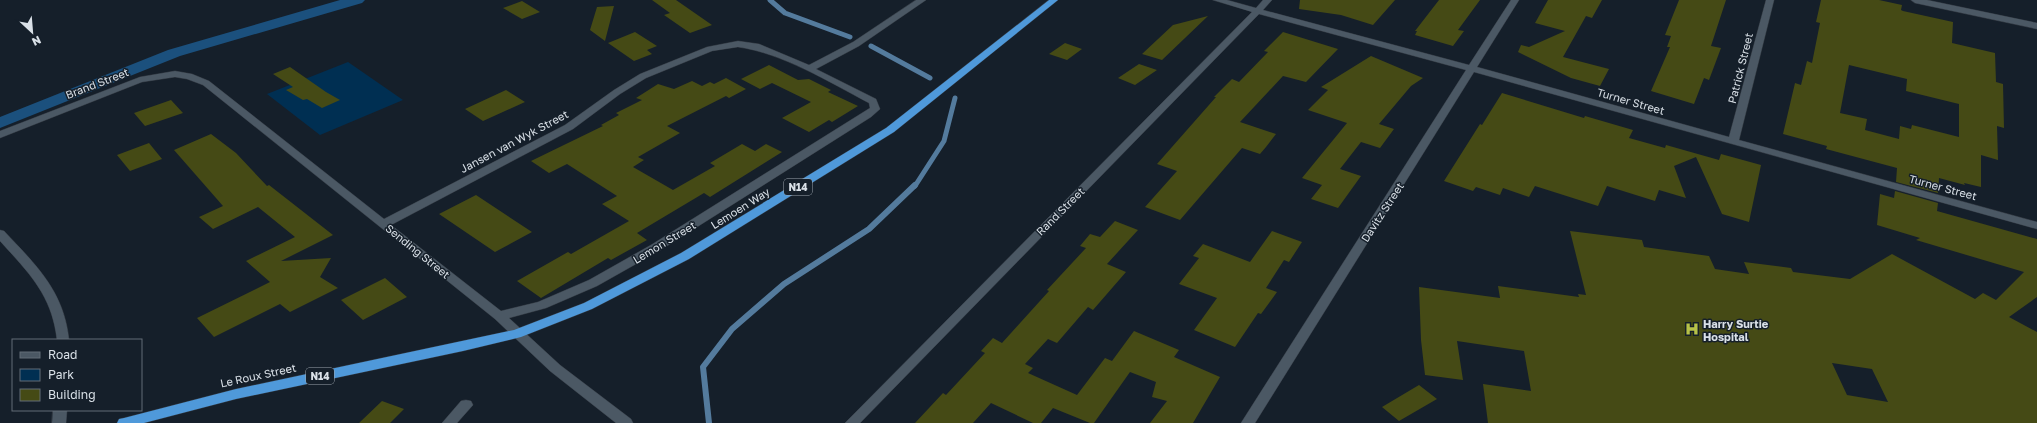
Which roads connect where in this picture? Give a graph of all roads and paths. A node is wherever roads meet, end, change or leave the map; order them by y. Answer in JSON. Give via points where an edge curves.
{"nodes":[{"id":1,"x":922,"y":0,"type":"edge"},
{"id":2,"x":1054,"y":0,"type":"edge"},
{"id":3,"x":1217,"y":0,"type":"edge"},
{"id":4,"x":1268,"y":0,"type":"edge"},
{"id":5,"x":1515,"y":0,"type":"edge"},
{"id":6,"x":1770,"y":0,"type":"edge"},
{"id":7,"x":1915,"y":0,"type":"edge"},
{"id":8,"x":1258,"y":10,"type":"junction"},
{"id":9,"x":2037,"y":26,"type":"edge"},
{"id":10,"x":1472,"y":68,"type":"junction"},
{"id":11,"x":809,"y":69,"type":"junction"},
{"id":12,"x":206,"y":84,"type":"joint"},
{"id":13,"x":875,"y":105,"type":"joint"},
{"id":14,"x":0,"y":135,"type":"edge"},
{"id":15,"x":1733,"y":142,"type":"junction"},
{"id":16,"x":384,"y":224,"type":"junction"},
{"id":17,"x":2037,"y":226,"type":"edge"},
{"id":18,"x":0,"y":234,"type":"edge"},
{"id":19,"x":499,"y":316,"type":"junction"},
{"id":20,"x":517,"y":334,"type":"junction"},
{"id":21,"x":63,"y":339,"type":"edge"},
{"id":22,"x":466,"y":404,"type":"dead end"},
{"id":23,"x":60,"y":411,"type":"edge"},
{"id":24,"x":59,"y":423,"type":"edge"},
{"id":25,"x":124,"y":423,"type":"edge"},
{"id":26,"x":449,"y":423,"type":"edge"},
{"id":27,"x":626,"y":423,"type":"edge"},
{"id":28,"x":852,"y":423,"type":"edge"},
{"id":29,"x":1248,"y":423,"type":"edge"}],
"edges":[{"from":1,"to":11,"type":"street","via":[[856,44]]},
{"from":2,"to":20,"type":"highway","name":"Lemoen Way","number":"N14","via":[[890,130],[685,256],[588,306]]},
{"from":3,"to":8,"type":"street","name":"Turner Street"},
{"from":4,"to":8,"type":"street","name":"Rand Street"},
{"from":5,"to":10,"type":"street","name":"Davitz Street"},
{"from":6,"to":15,"type":"street","name":"Patrick Street"},
{"from":7,"to":9,"type":"street"},
{"from":8,"to":10,"type":"street","name":"Turner Street"},
{"from":8,"to":28,"type":"street","name":"Rand Street"},
{"from":10,"to":15,"type":"street","name":"Turner Street"},
{"from":10,"to":29,"type":"street","name":"Davitz Street"},
{"from":11,"to":13,"type":"street","name":"Jansen van Wyk Street","via":[[871,99]]},
{"from":11,"to":16,"type":"street","name":"Jansen van Wyk Street","via":[[750,45],[722,46],[695,54],[643,76],[569,127]]},
{"from":12,"to":14,"type":"street","name":"Brand Street","via":[[182,74],[150,77],[108,91]]},
{"from":12,"to":16,"type":"street","name":"Sending Street"},
{"from":13,"to":19,"type":"street","name":"Lemon Street","via":[[875,109],[868,115],[641,256],[569,294],[542,305]]},
{"from":15,"to":17,"type":"street","name":"Turner Street"},
{"from":16,"to":19,"type":"street","name":"Sending Street"},
{"from":18,"to":21,"type":"street","via":[[46,286],[57,307]]},
{"from":19,"to":20,"type":"street","name":"Sending Street"},
{"from":20,"to":25,"type":"highway","name":"Le Roux Street","number":"N14","via":[[236,394]]},
{"from":20,"to":27,"type":"street","name":"Sending Street","via":[[555,368]]},
{"from":22,"to":26,"type":"street"},
{"from":23,"to":24,"type":"street"}]}
